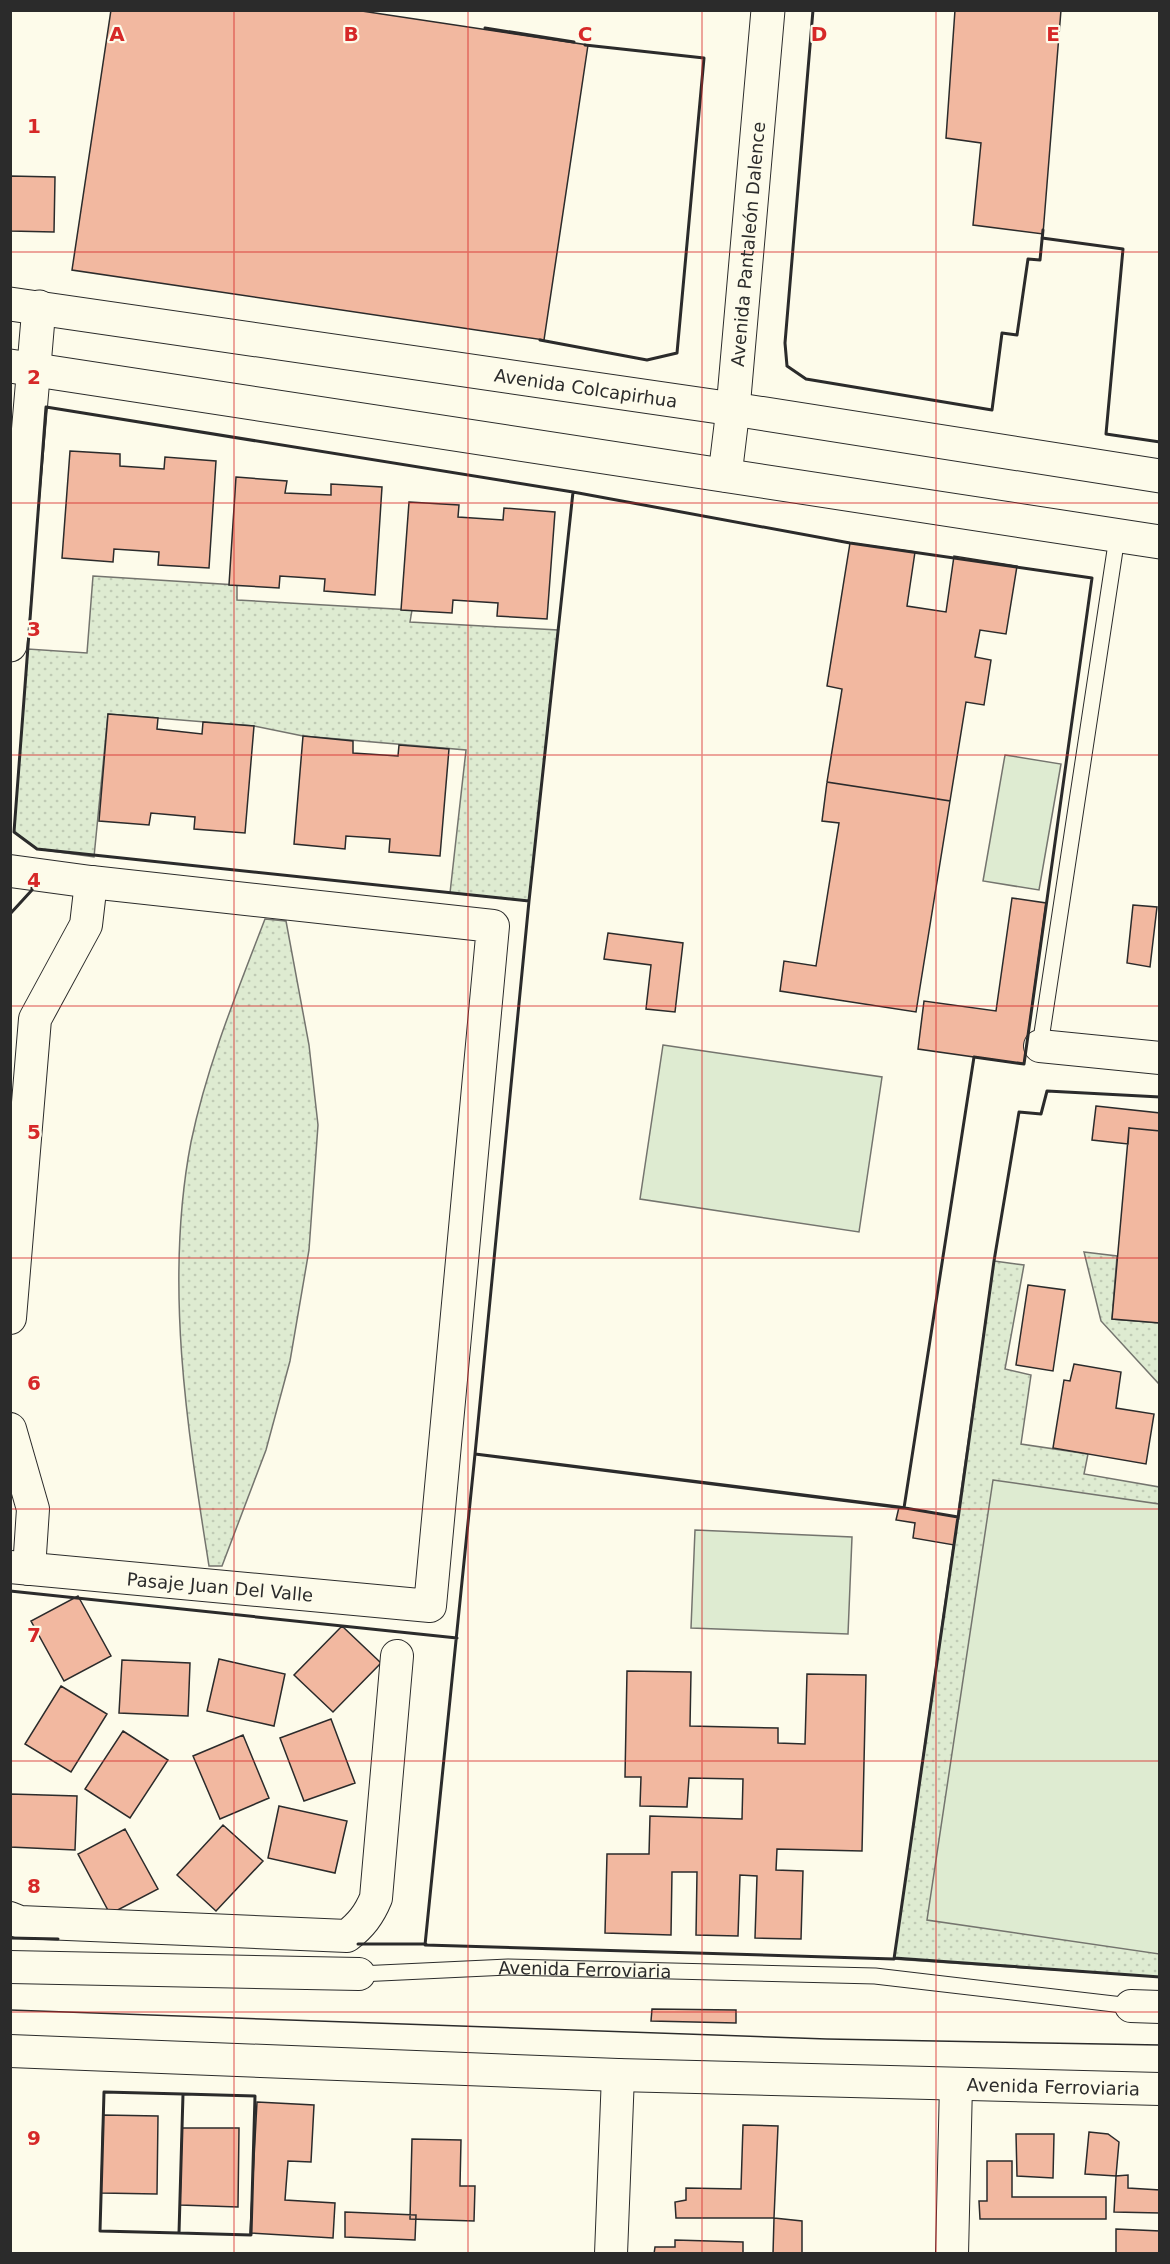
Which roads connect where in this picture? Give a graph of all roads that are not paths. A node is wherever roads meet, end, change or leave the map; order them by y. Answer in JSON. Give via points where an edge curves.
{"nodes":[{"id":1,"x":768,"y":10,"type":"edge"},
{"id":2,"x":25,"y":306,"type":"edge"},
{"id":3,"x":21,"y":367,"type":"edge"},
{"id":4,"x":733,"y":409,"type":"junction"},
{"id":5,"x":725,"y":475,"type":"junction"},
{"id":6,"x":1160,"y":476,"type":"edge"},
{"id":7,"x":1117,"y":537,"type":"junction"},
{"id":8,"x":1160,"y":542,"type":"edge"},
{"id":9,"x":10,"y":645,"type":"edge"},
{"id":10,"x":10,"y":871,"type":"edge"},
{"id":11,"x":91,"y":882,"type":"junction"},
{"id":12,"x":1040,"y":1046,"type":"joint"},
{"id":13,"x":1160,"y":1058,"type":"edge"},
{"id":14,"x":10,"y":1318,"type":"edge"},
{"id":15,"x":10,"y":1429,"type":"edge"},
{"id":16,"x":20,"y":1568,"type":"edge"},
{"id":17,"x":397,"y":1656,"type":"dead end"},
{"id":18,"x":10,"y":1918,"type":"edge"},
{"id":19,"x":10,"y":1967,"type":"edge"},
{"id":20,"x":358,"y":1974,"type":"joint"},
{"id":21,"x":1145,"y":2007,"type":"edge"},
{"id":22,"x":10,"y":2050,"type":"edge"},
{"id":23,"x":618,"y":2075,"type":"junction"},
{"id":24,"x":956,"y":2084,"type":"junction"},
{"id":25,"x":1160,"y":2089,"type":"edge"},
{"id":26,"x":611,"y":2253,"type":"edge"},
{"id":27,"x":952,"y":2253,"type":"edge"}],
"edges":[{"from":1,"to":4,"type":"main road","name":"Avenida Pantaleón Dalence"},
{"from":2,"to":3,"type":"main road"},
{"from":2,"to":4,"type":"main road","name":"Avenida Colcapirhua"},
{"from":3,"to":5,"type":"main road"},
{"from":3,"to":9,"type":"main road"},
{"from":4,"to":5,"type":"main road","name":"Avenida Pantaleón Dalence"},
{"from":4,"to":6,"type":"main road","name":"Avenida Colcapirhua"},
{"from":5,"to":7,"type":"main road"},
{"from":7,"to":8,"type":"main road"},
{"from":7,"to":12,"type":"lane"},
{"from":10,"to":11,"type":"street"},
{"from":11,"to":14,"type":"street","via":[[86,925],[35,1019]]},
{"from":11,"to":16,"type":"street","name":"Pasaje Juan Del Valle","via":[[493,926],[430,1606]]},
{"from":12,"to":13,"type":"street"},
{"from":15,"to":16,"type":"street","via":[[33,1509]]},
{"from":17,"to":18,"type":"street","via":[[376,1898],[361,1925],[347,1935],[20,1922]]},
{"from":19,"to":20,"type":"street","name":"Avenida Ferroviaria"},
{"from":20,"to":21,"type":"lane","name":"Avenida Ferroviaria","via":[[508,1967],[875,1976]]},
{"from":22,"to":23,"type":"street","name":"Avenida Ferroviaria"},
{"from":23,"to":24,"type":"street","name":"Avenida Ferroviaria"},
{"from":23,"to":26,"type":"street"},
{"from":24,"to":25,"type":"street","name":"Avenida Ferroviaria"},
{"from":24,"to":27,"type":"street"}]}
